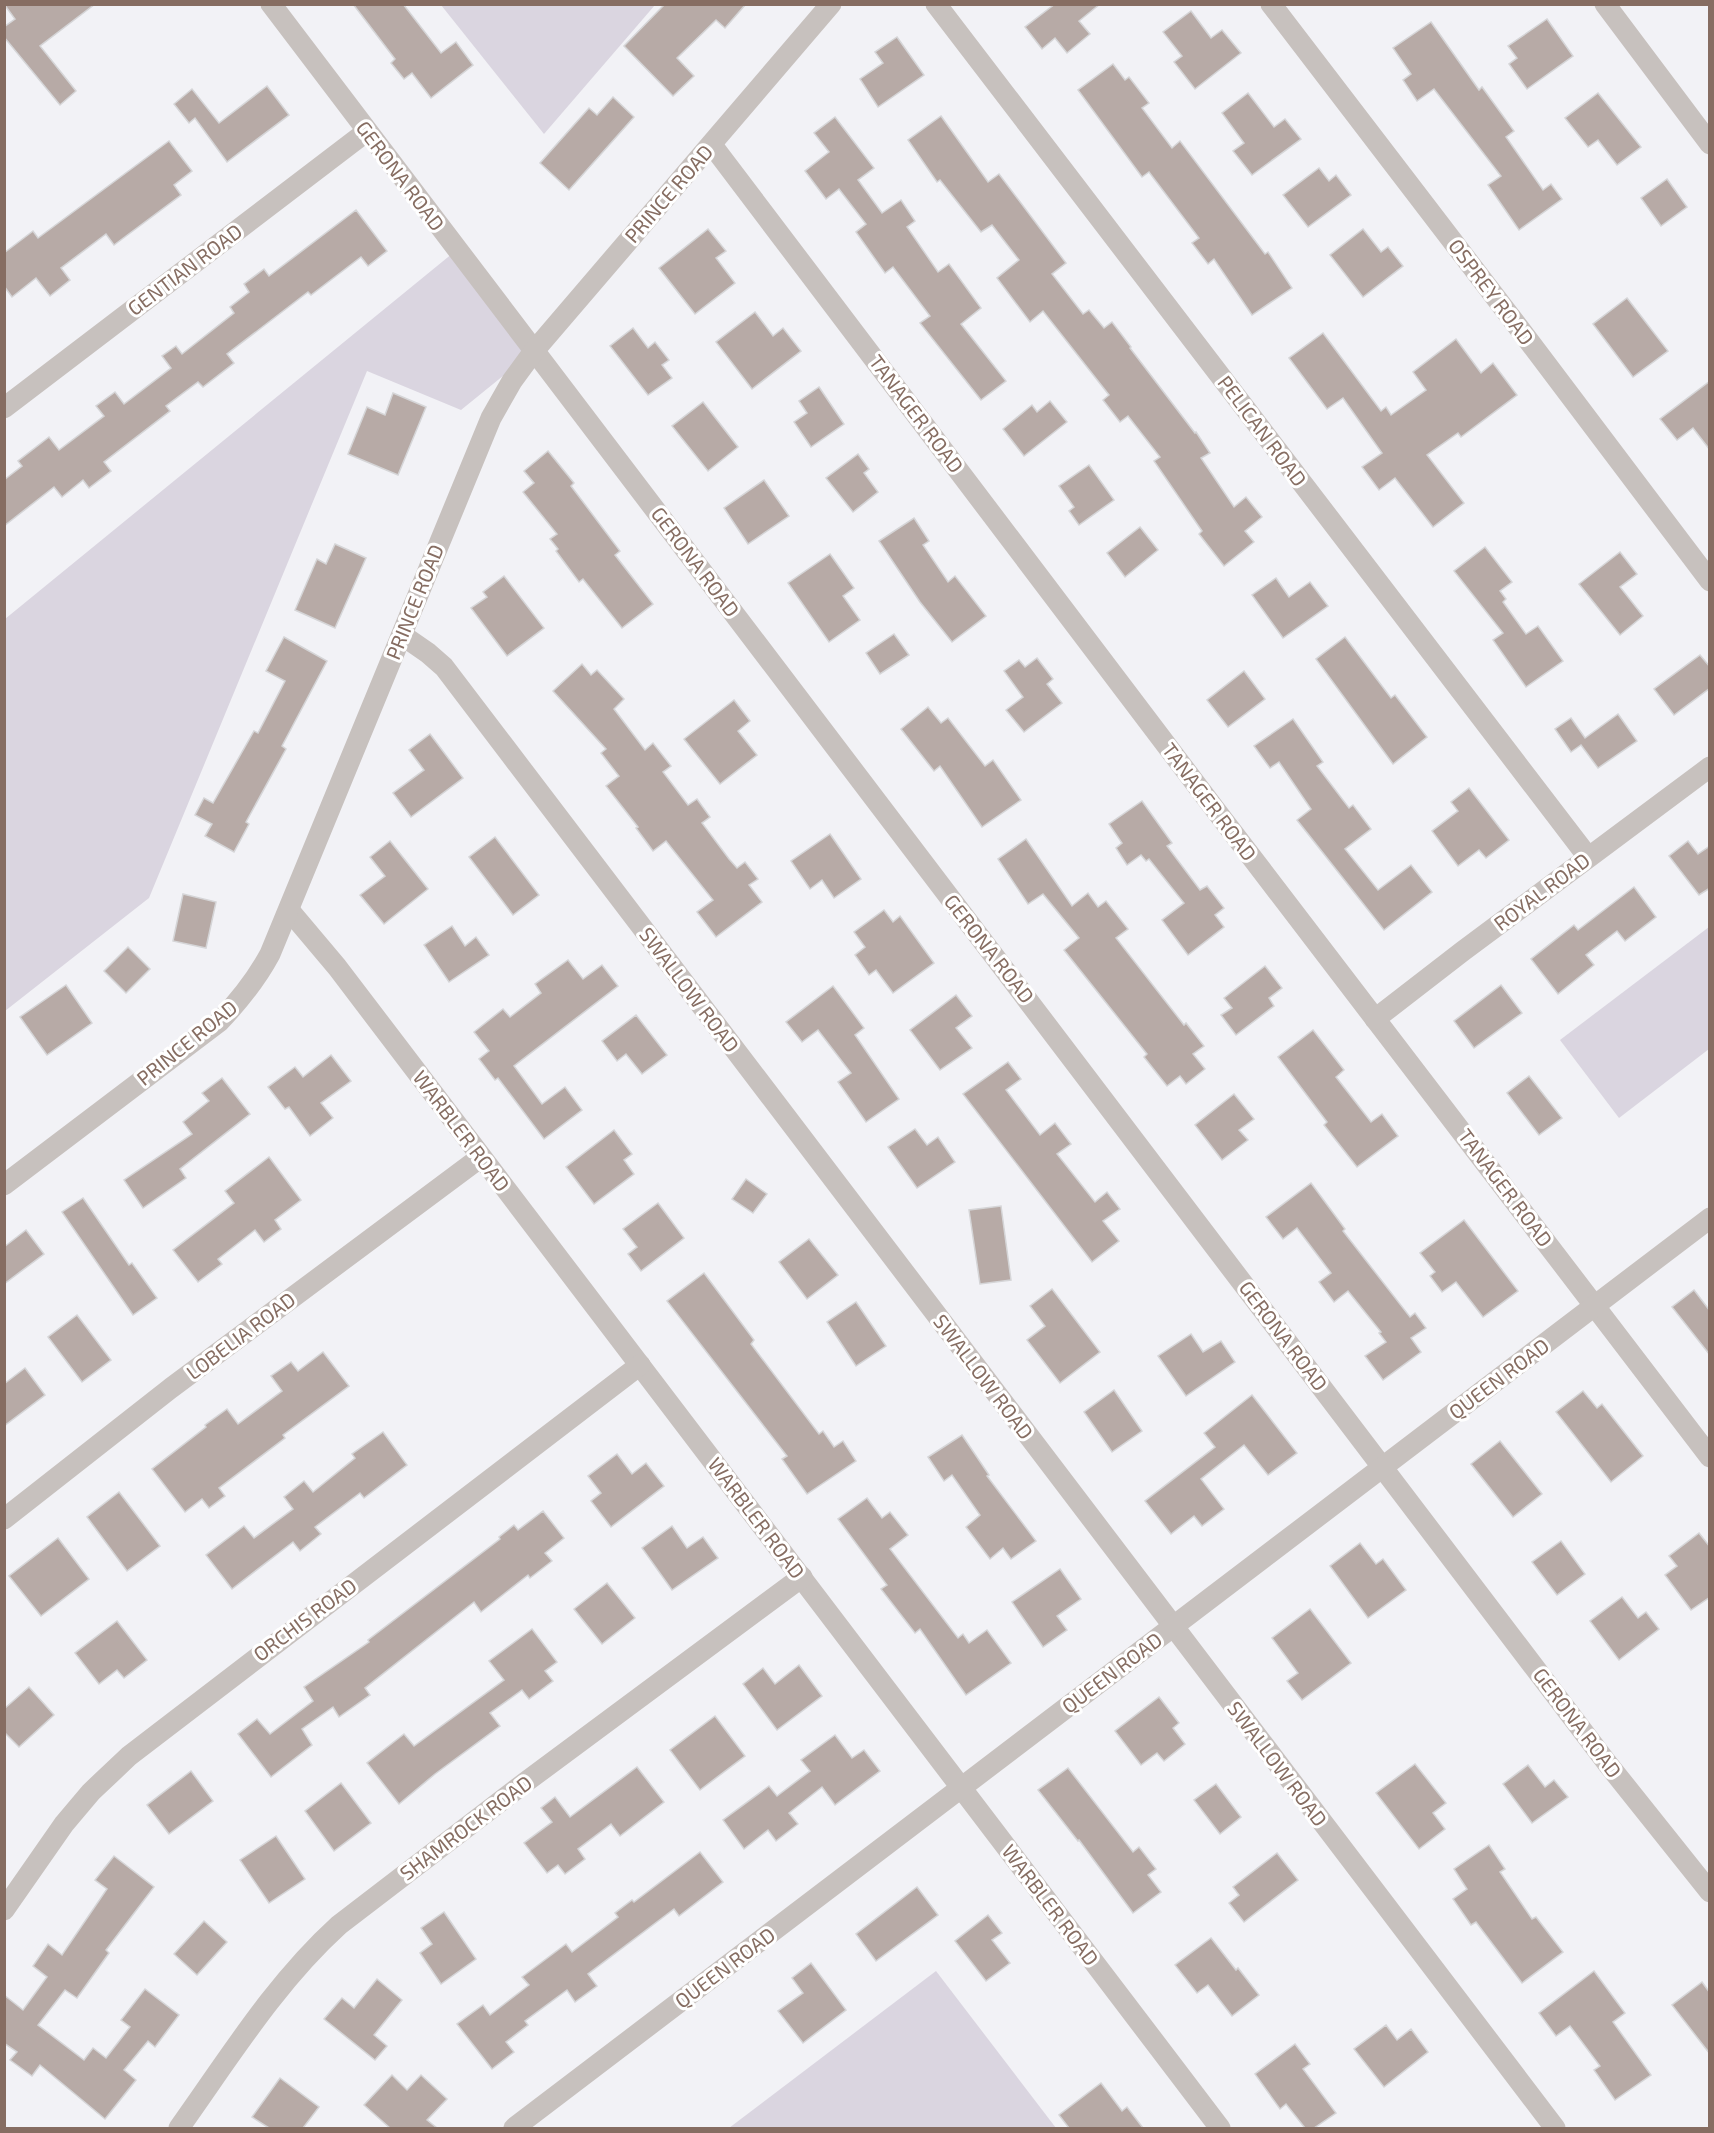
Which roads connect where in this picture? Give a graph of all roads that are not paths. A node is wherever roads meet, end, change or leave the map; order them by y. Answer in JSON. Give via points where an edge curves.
{"nodes":[{"id":1,"x":271,"y":4,"type":"edge"},
{"id":2,"x":831,"y":4,"type":"edge"},
{"id":3,"x":936,"y":4,"type":"edge"},
{"id":4,"x":1271,"y":4,"type":"edge"},
{"id":5,"x":1605,"y":4,"type":"edge"},
{"id":6,"x":366,"y":132,"type":"junction"},
{"id":7,"x":1710,"y":144,"type":"edge"},
{"id":8,"x":712,"y":145,"type":"junction"},
{"id":9,"x":534,"y":351,"type":"junction"},
{"id":10,"x":4,"y":408,"type":"edge"},
{"id":11,"x":1710,"y":582,"type":"edge"},
{"id":12,"x":402,"y":635,"type":"junction"},
{"id":13,"x":1710,"y":767,"type":"edge"},
{"id":14,"x":1588,"y":857,"type":"junction"},
{"id":15,"x":289,"y":910,"type":"junction"},
{"id":16,"x":1375,"y":1019,"type":"junction"},
{"id":17,"x":481,"y":1157,"type":"junction"},
{"id":18,"x":4,"y":1185,"type":"edge"},
{"id":19,"x":1710,"y":1218,"type":"edge"},
{"id":20,"x":1595,"y":1306,"type":"junction"},
{"id":21,"x":640,"y":1365,"type":"junction"},
{"id":22,"x":1710,"y":1456,"type":"edge"},
{"id":23,"x":1383,"y":1468,"type":"junction"},
{"id":24,"x":4,"y":1519,"type":"edge"},
{"id":25,"x":801,"y":1577,"type":"junction"},
{"id":26,"x":1173,"y":1628,"type":"junction"},
{"id":27,"x":961,"y":1788,"type":"junction"},
{"id":28,"x":1710,"y":1892,"type":"edge"},
{"id":29,"x":4,"y":1910,"type":"edge"},
{"id":30,"x":179,"y":2128,"type":"edge"},
{"id":31,"x":514,"y":2128,"type":"edge"},
{"id":32,"x":1220,"y":2128,"type":"edge"},
{"id":33,"x":1555,"y":2128,"type":"edge"}],
"edges":[{"from":1,"to":6,"type":"street","name":"GERONA ROAD"},
{"from":2,"to":8,"type":"street","name":"PRINCE ROAD"},
{"from":3,"to":14,"type":"street","name":"PELICAN ROAD"},
{"from":4,"to":11,"type":"street","name":"OSPREY ROAD"},
{"from":5,"to":7,"type":"street"},
{"from":6,"to":9,"type":"street","name":"GERONA ROAD"},
{"from":6,"to":10,"type":"street","name":"GENTIAN ROAD"},
{"from":8,"to":9,"type":"street","name":"PRINCE ROAD"},
{"from":8,"to":16,"type":"street","name":"TANAGER ROAD"},
{"from":9,"to":12,"type":"street","name":"PRINCE ROAD","via":[[492,418]]},
{"from":9,"to":23,"type":"street","name":"GERONA ROAD"},
{"from":12,"to":15,"type":"street","name":"PRINCE ROAD"},
{"from":12,"to":26,"type":"street","name":"SWALLOW ROAD","via":[[444,667]]},
{"from":13,"to":14,"type":"street","name":"ROYAL ROAD"},
{"from":14,"to":16,"type":"street","name":"ROYAL ROAD"},
{"from":15,"to":17,"type":"street","name":"WARBLER ROAD"},
{"from":15,"to":18,"type":"street","name":"PRINCE ROAD","via":[[256,979],[219,1022]]},
{"from":16,"to":20,"type":"street","name":"TANAGER ROAD"},
{"from":17,"to":21,"type":"street","name":"WARBLER ROAD"},
{"from":17,"to":24,"type":"street","name":"LOBELIA ROAD","via":[[171,1388]]},
{"from":19,"to":20,"type":"street","name":"QUEEN ROAD"},
{"from":20,"to":22,"type":"street","name":"TANAGER ROAD"},
{"from":20,"to":23,"type":"street","name":"QUEEN ROAD"},
{"from":21,"to":25,"type":"street","name":"WARBLER ROAD"},
{"from":21,"to":29,"type":"street","name":"ORCHIS ROAD","via":[[129,1756],[64,1824]]},
{"from":23,"to":26,"type":"street","name":"QUEEN ROAD"},
{"from":23,"to":28,"type":"street","name":"GERONA ROAD"},
{"from":25,"to":27,"type":"street","name":"WARBLER ROAD"},
{"from":25,"to":30,"type":"street","name":"SHAMROCK ROAD","via":[[339,1925],[280,1987]]},
{"from":26,"to":27,"type":"street","name":"QUEEN ROAD"},
{"from":26,"to":33,"type":"street","name":"SWALLOW ROAD"},
{"from":27,"to":31,"type":"street","name":"QUEEN ROAD"},
{"from":27,"to":32,"type":"street","name":"WARBLER ROAD"}]}
